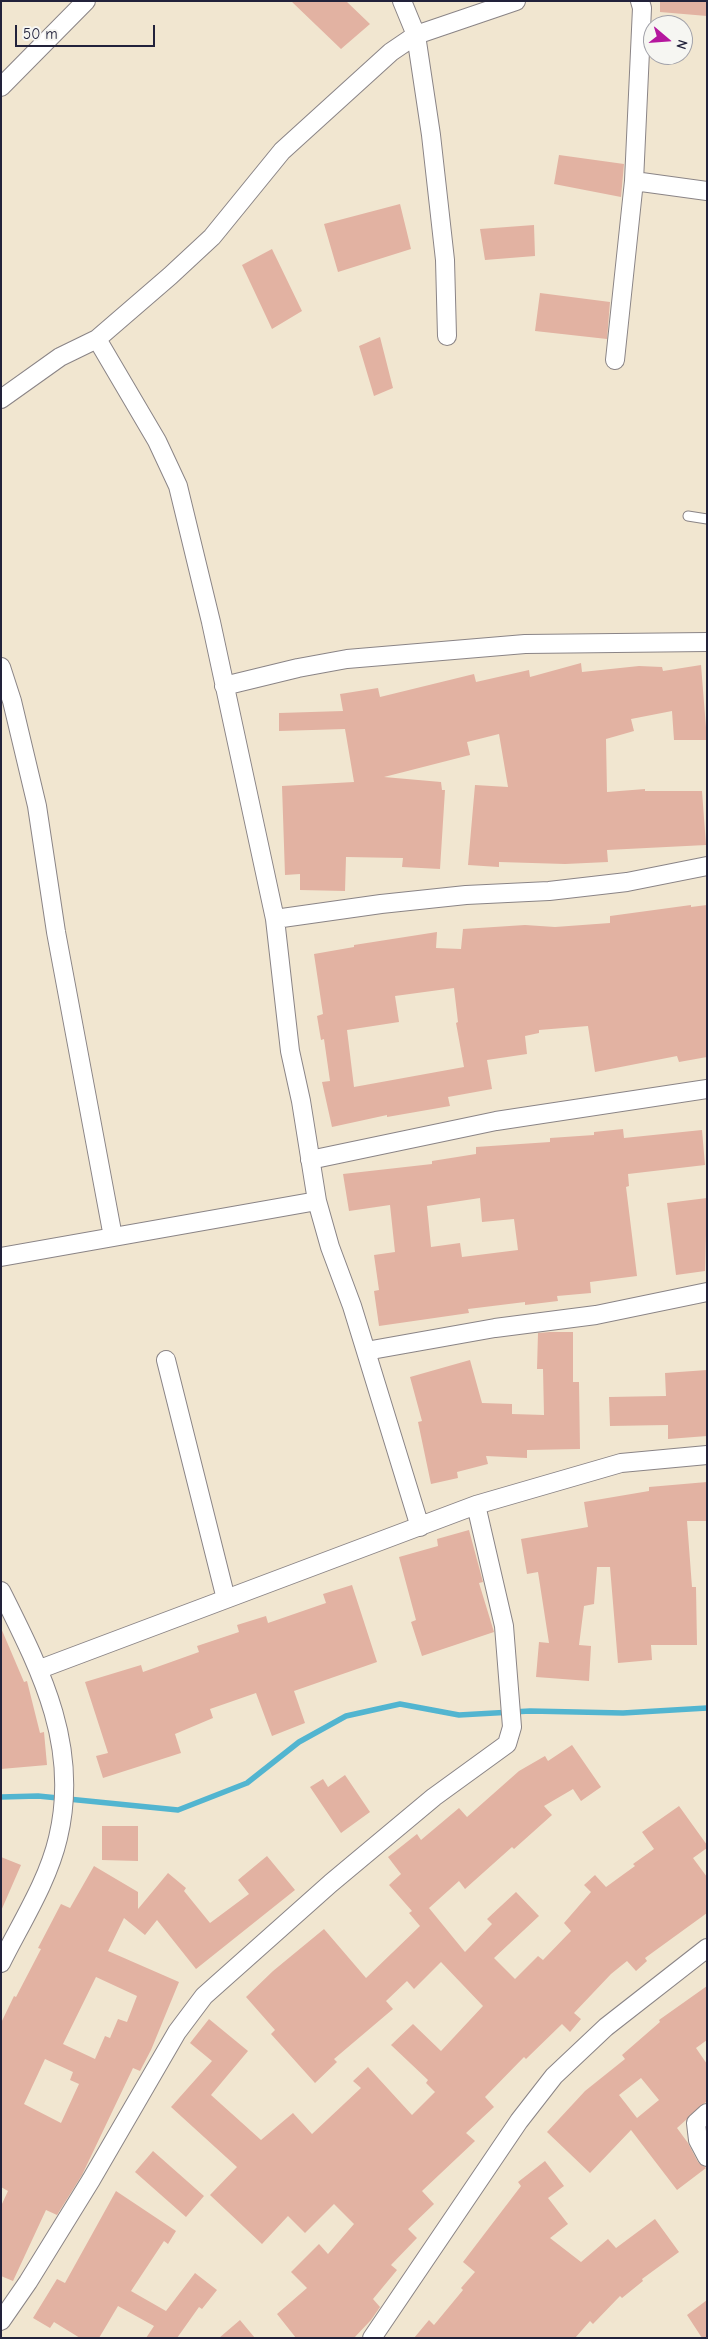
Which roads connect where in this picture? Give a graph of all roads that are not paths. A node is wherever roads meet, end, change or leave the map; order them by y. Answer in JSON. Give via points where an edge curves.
{"nodes":[{"id":1,"x":86,"y":1,"type":"edge"},
{"id":2,"x":402,"y":1,"type":"edge"},
{"id":3,"x":516,"y":1,"type":"edge"},
{"id":4,"x":640,"y":1,"type":"edge"},
{"id":5,"x":416,"y":35,"type":"junction"},
{"id":6,"x":1,"y":87,"type":"edge"},
{"id":7,"x":634,"y":181,"type":"junction"},
{"id":8,"x":707,"y":191,"type":"edge"},
{"id":9,"x":447,"y":336,"type":"dead end"},
{"id":10,"x":97,"y":339,"type":"junction"},
{"id":11,"x":615,"y":360,"type":"dead end"},
{"id":12,"x":1,"y":399,"type":"edge"},
{"id":13,"x":688,"y":516,"type":"dead end"},
{"id":14,"x":707,"y":518,"type":"edge"},
{"id":15,"x":707,"y":642,"type":"edge"},
{"id":16,"x":1,"y":667,"type":"edge"},
{"id":17,"x":224,"y":686,"type":"junction"},
{"id":18,"x":707,"y":866,"type":"edge"},
{"id":19,"x":275,"y":919,"type":"junction"},
{"id":20,"x":707,"y":1089,"type":"edge"},
{"id":21,"x":310,"y":1160,"type":"junction"},
{"id":22,"x":317,"y":1201,"type":"junction"},
{"id":23,"x":113,"y":1237,"type":"junction"},
{"id":24,"x":1,"y":1257,"type":"edge"},
{"id":25,"x":707,"y":1292,"type":"edge"},
{"id":26,"x":366,"y":1351,"type":"junction"},
{"id":27,"x":166,"y":1360,"type":"dead end"},
{"id":28,"x":707,"y":1455,"type":"edge"},
{"id":29,"x":476,"y":1505,"type":"junction"},
{"id":30,"x":420,"y":1527,"type":"junction"},
{"id":31,"x":1,"y":1591,"type":"edge"},
{"id":32,"x":226,"y":1600,"type":"junction"},
{"id":33,"x":40,"y":1669,"type":"junction"},
{"id":34,"x":707,"y":1948,"type":"edge"},
{"id":35,"x":1,"y":1963,"type":"edge"},
{"id":36,"x":707,"y":2113,"type":"edge"},
{"id":37,"x":707,"y":2157,"type":"edge"},
{"id":38,"x":1,"y":2321,"type":"edge"},
{"id":39,"x":372,"y":2338,"type":"edge"}],
"edges":[{"from":1,"to":6,"type":"street"},
{"from":2,"to":5,"type":"street"},
{"from":3,"to":5,"type":"street"},
{"from":4,"to":7,"type":"street"},
{"from":5,"to":9,"type":"street","via":[[445,260]]},
{"from":5,"to":10,"type":"street","via":[[361,77],[282,151],[212,237]]},
{"from":7,"to":8,"type":"street"},
{"from":7,"to":11,"type":"street"},
{"from":10,"to":12,"type":"street","via":[[60,357]]},
{"from":10,"to":17,"type":"street","via":[[157,441],[178,486]]},
{"from":13,"to":14,"type":"lane"},
{"from":15,"to":17,"type":"street","via":[[525,644],[347,659]]},
{"from":16,"to":23,"type":"street","via":[[37,806],[56,932]]},
{"from":17,"to":19,"type":"street"},
{"from":18,"to":19,"type":"street","via":[[627,882],[549,891],[466,895]]},
{"from":19,"to":21,"type":"street","via":[[290,1051]]},
{"from":20,"to":21,"type":"street","via":[[496,1121]]},
{"from":21,"to":22,"type":"street"},
{"from":22,"to":23,"type":"street"},
{"from":22,"to":26,"type":"street"},
{"from":23,"to":24,"type":"street"},
{"from":25,"to":26,"type":"street","via":[[596,1315],[495,1328]]},
{"from":26,"to":30,"type":"street"},
{"from":27,"to":32,"type":"street"},
{"from":28,"to":29,"type":"street","via":[[621,1463]]},
{"from":29,"to":30,"type":"street"},
{"from":29,"to":38,"type":"street","via":[[504,1626],[512,1727],[507,1744],[434,1797],[204,1996],[177,2032],[86,2189]]},
{"from":30,"to":32,"type":"street"},
{"from":31,"to":33,"type":"street"},
{"from":32,"to":33,"type":"street"},
{"from":33,"to":35,"type":"street","via":[[61,1737],[65,1795],[54,1848]]},
{"from":34,"to":39,"type":"street","via":[[606,2027],[554,2076],[518,2121]]},
{"from":36,"to":37,"type":"street","via":[[696,2123],[698,2140]]}]}
